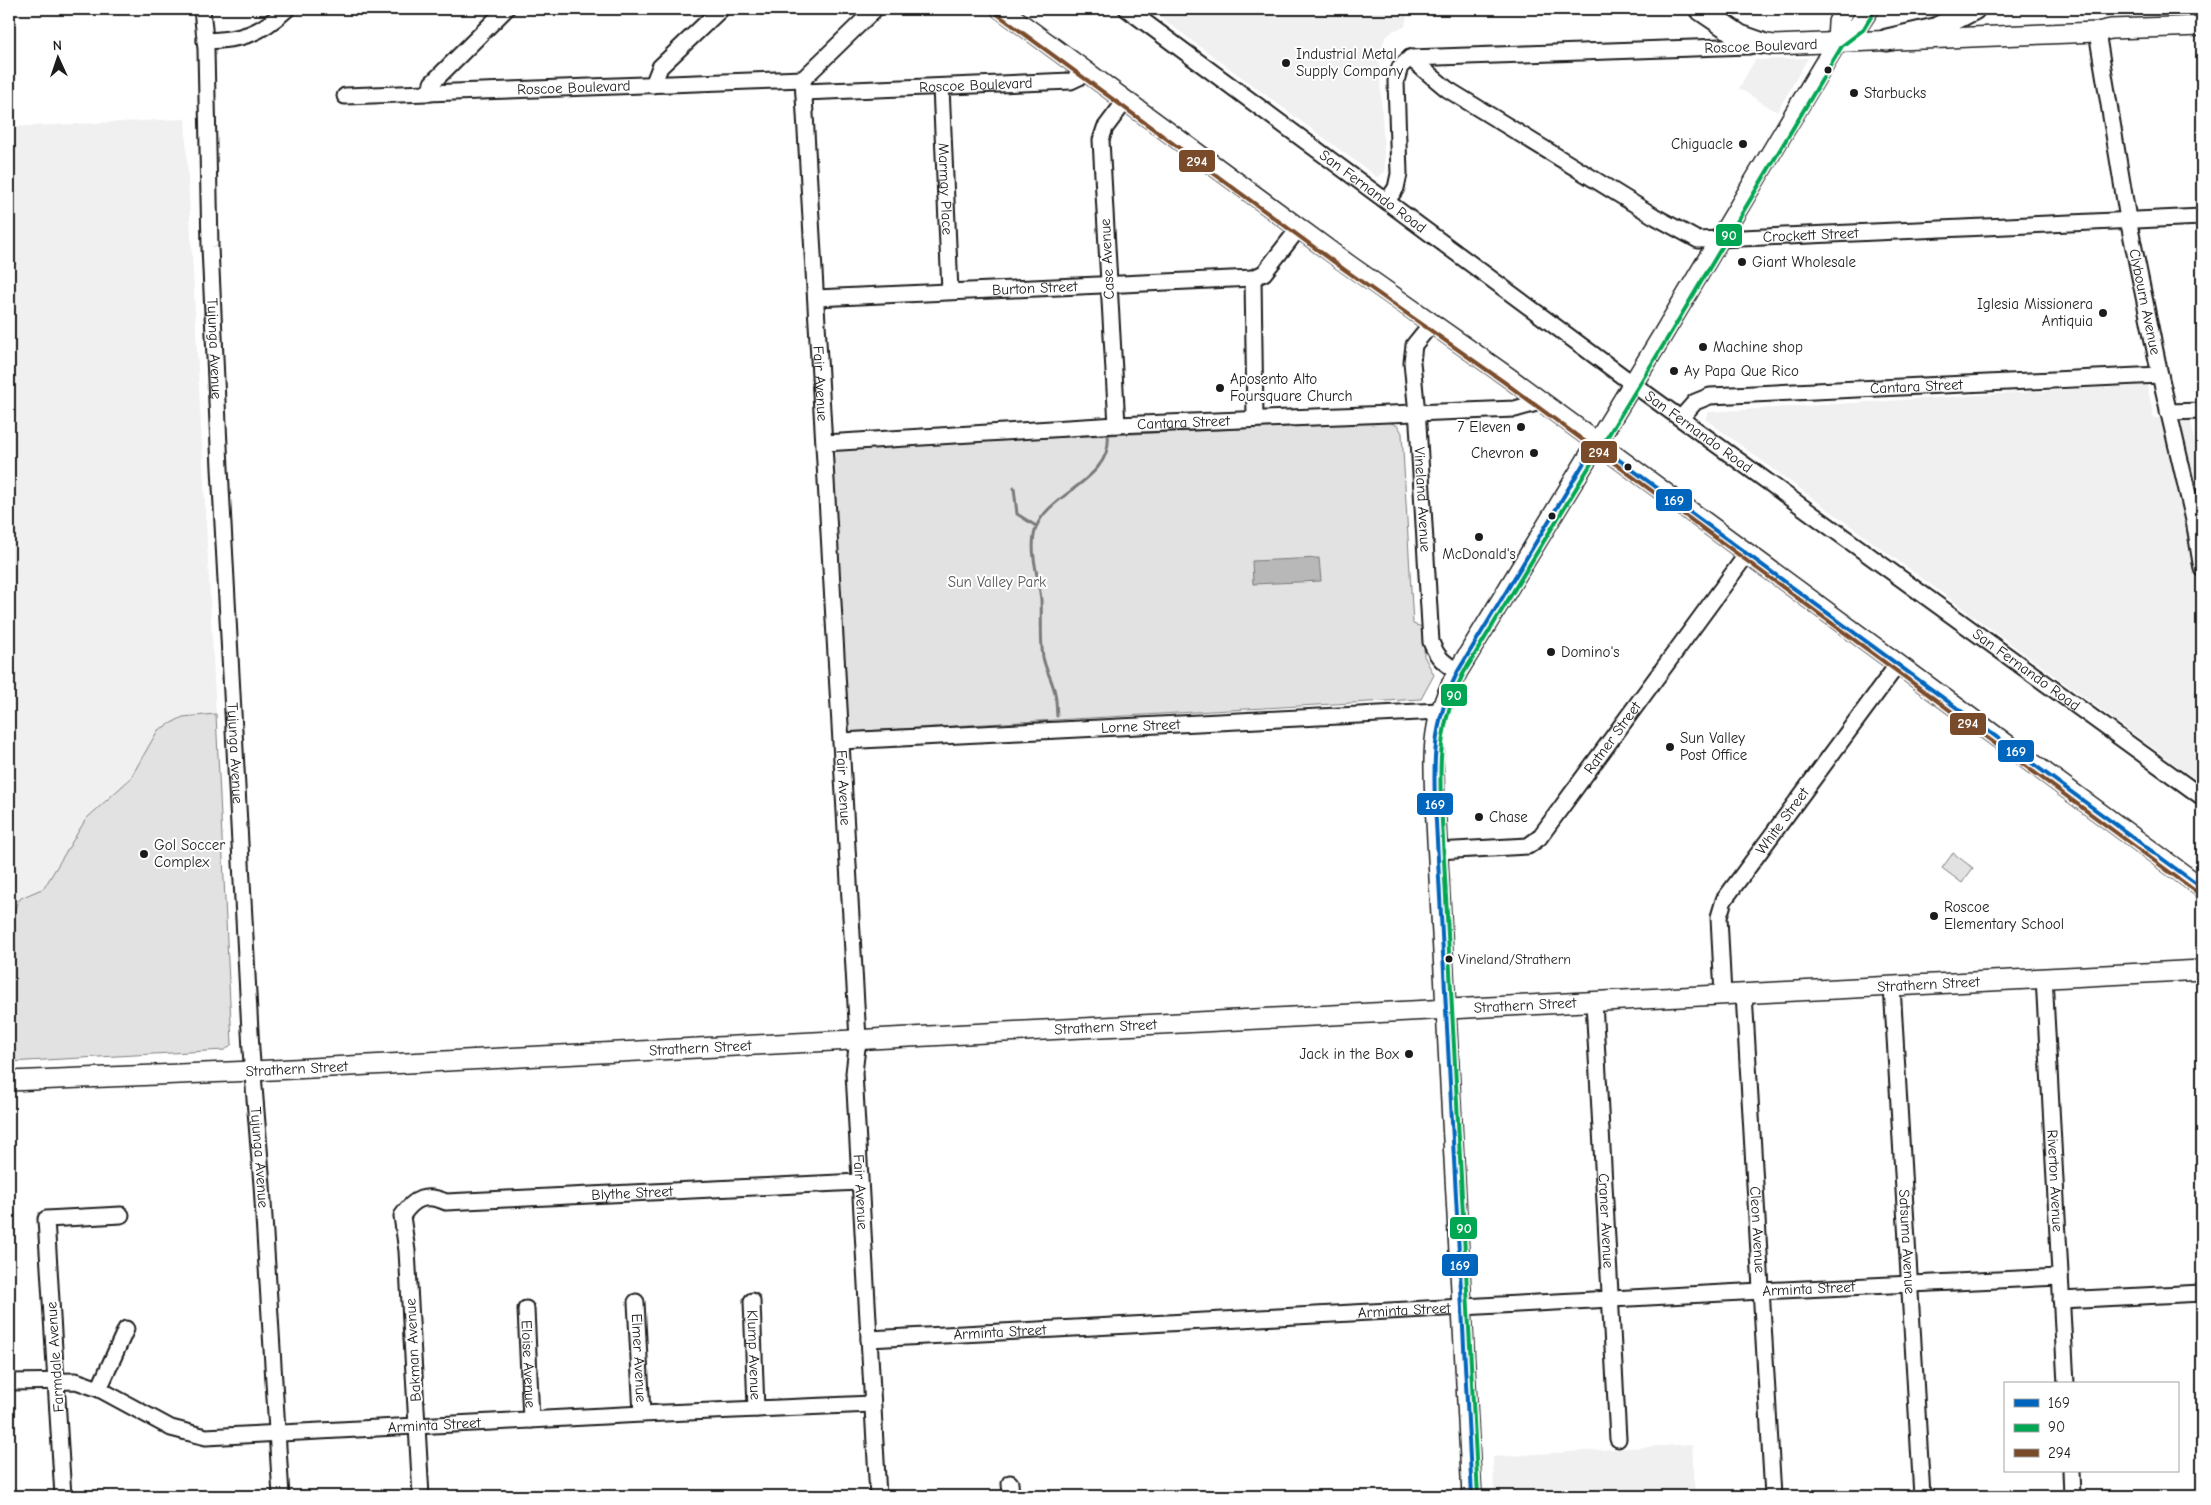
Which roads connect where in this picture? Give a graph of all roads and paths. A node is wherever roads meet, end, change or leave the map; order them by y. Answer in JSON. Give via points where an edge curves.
{"nodes":[{"id":1,"x":202,"y":9,"type":"edge"},
{"id":2,"x":287,"y":9,"type":"edge"},
{"id":3,"x":506,"y":9,"type":"edge"},
{"id":4,"x":721,"y":9,"type":"edge"},
{"id":5,"x":875,"y":9,"type":"edge"},
{"id":6,"x":1001,"y":9,"type":"edge"},
{"id":7,"x":1127,"y":9,"type":"edge"},
{"id":8,"x":1700,"y":9,"type":"edge"},
{"id":9,"x":1845,"y":9,"type":"edge"},
{"id":10,"x":1869,"y":9,"type":"edge"},
{"id":11,"x":1974,"y":9,"type":"edge"},
{"id":12,"x":2202,"y":26,"type":"edge"},
{"id":13,"x":2097,"y":32,"type":"junction"},
{"id":14,"x":1887,"y":40,"type":"junction"},
{"id":15,"x":205,"y":41,"type":"junction"},
{"id":16,"x":1837,"y":42,"type":"junction"},
{"id":17,"x":1760,"y":43,"type":"junction"},
{"id":18,"x":1410,"y":58,"type":"junction"},
{"id":19,"x":1088,"y":73,"type":"junction"},
{"id":20,"x":653,"y":85,"type":"junction"},
{"id":21,"x":804,"y":85,"type":"junction"},
{"id":22,"x":941,"y":87,"type":"junction"},
{"id":23,"x":430,"y":93,"type":"junction"},
{"id":24,"x":345,"y":96,"type":"dead end"},
{"id":25,"x":1126,"y":100,"type":"junction"},
{"id":26,"x":1388,"y":202,"type":"junction"},
{"id":27,"x":2202,"y":217,"type":"edge"},
{"id":28,"x":2128,"y":219,"type":"junction"},
{"id":29,"x":1299,"y":228,"type":"junction"},
{"id":30,"x":1718,"y":240,"type":"junction"},
{"id":31,"x":1253,"y":278,"type":"junction"},
{"id":32,"x":1109,"y":285,"type":"junction"},
{"id":33,"x":950,"y":291,"type":"junction"},
{"id":34,"x":816,"y":298,"type":"junction"},
{"id":35,"x":1431,"y":324,"type":"junction"},
{"id":36,"x":2160,"y":375,"type":"junction"},
{"id":37,"x":1633,"y":384,"type":"junction"},
{"id":38,"x":1540,"y":402,"type":"junction"},
{"id":39,"x":2202,"y":410,"type":"edge"},
{"id":40,"x":2168,"y":412,"type":"junction"},
{"id":41,"x":1417,"y":415,"type":"junction"},
{"id":42,"x":1681,"y":418,"type":"junction"},
{"id":43,"x":1255,"y":419,"type":"junction"},
{"id":44,"x":1117,"y":425,"type":"junction"},
{"id":45,"x":825,"y":442,"type":"junction"},
{"id":46,"x":1596,"y":443,"type":"junction"},
{"id":47,"x":2198,"y":520,"type":"edge"},
{"id":48,"x":1747,"y":554,"type":"junction"},
{"id":49,"x":2202,"y":569,"type":"edge"},
{"id":50,"x":1898,"y":664,"type":"junction"},
{"id":51,"x":1458,"y":671,"type":"junction"},
{"id":52,"x":1439,"y":711,"type":"junction"},
{"id":53,"x":842,"y":741,"type":"junction"},
{"id":54,"x":2202,"y":797,"type":"edge"},
{"id":55,"x":1437,"y":851,"type":"junction"},
{"id":56,"x":2202,"y":888,"type":"edge"},
{"id":57,"x":2202,"y":970,"type":"edge"},
{"id":58,"x":2044,"y":978,"type":"junction"},
{"id":59,"x":1892,"y":986,"type":"junction"},
{"id":60,"x":1744,"y":994,"type":"junction"},
{"id":61,"x":1723,"y":995,"type":"junction"},
{"id":62,"x":1594,"y":1002,"type":"junction"},
{"id":63,"x":1445,"y":1008,"type":"junction"},
{"id":64,"x":858,"y":1039,"type":"junction"},
{"id":65,"x":253,"y":1071,"type":"junction"},
{"id":66,"x":9,"y":1081,"type":"edge"},
{"id":67,"x":860,"y":1182,"type":"junction"},
{"id":68,"x":408,"y":1206,"type":"joint"},
{"id":69,"x":121,"y":1215,"type":"dead end"},
{"id":70,"x":2060,"y":1277,"type":"junction"},
{"id":71,"x":1910,"y":1284,"type":"junction"},
{"id":72,"x":1761,"y":1290,"type":"junction"},
{"id":73,"x":2202,"y":1293,"type":"edge"},
{"id":74,"x":1610,"y":1300,"type":"junction"},
{"id":75,"x":2061,"y":1300,"type":"junction"},
{"id":76,"x":752,"y":1301,"type":"dead end"},
{"id":77,"x":636,"y":1302,"type":"dead end"},
{"id":78,"x":1462,"y":1308,"type":"junction"},
{"id":79,"x":526,"y":1309,"type":"dead end"},
{"id":80,"x":126,"y":1329,"type":"dead end"},
{"id":81,"x":869,"y":1339,"type":"junction"},
{"id":82,"x":57,"y":1379,"type":"junction"},
{"id":83,"x":9,"y":1382,"type":"edge"},
{"id":84,"x":2066,"y":1382,"type":"edge"},
{"id":85,"x":99,"y":1389,"type":"junction"},
{"id":86,"x":872,"y":1404,"type":"junction"},
{"id":87,"x":756,"y":1409,"type":"junction"},
{"id":88,"x":642,"y":1414,"type":"junction"},
{"id":89,"x":531,"y":1420,"type":"junction"},
{"id":90,"x":418,"y":1426,"type":"junction"},
{"id":91,"x":278,"y":1433,"type":"junction"},
{"id":92,"x":1618,"y":1439,"type":"dead end"},
{"id":93,"x":2070,"y":1472,"type":"edge"},
{"id":94,"x":63,"y":1496,"type":"edge"},
{"id":95,"x":281,"y":1496,"type":"edge"},
{"id":96,"x":420,"y":1496,"type":"edge"},
{"id":97,"x":878,"y":1496,"type":"edge"},
{"id":98,"x":1472,"y":1496,"type":"edge"},
{"id":99,"x":1773,"y":1496,"type":"edge"},
{"id":100,"x":1922,"y":1496,"type":"edge"},
{"id":101,"x":2072,"y":1496,"type":"edge"}],
"edges":[{"from":1,"to":15,"type":"street","name":"Tujunga Avenue"},
{"from":2,"to":15,"type":"street","via":[[246,38]]},
{"from":3,"to":23,"type":"street","via":[[432,83]]},
{"from":4,"to":20,"type":"street","via":[[660,68]]},
{"from":5,"to":21,"type":"street"},
{"from":6,"to":19,"type":"main road"},
{"from":7,"to":26,"type":"street","name":"San Fernando Road"},
{"from":8,"to":17,"type":"highway","via":[[1740,36]]},
{"from":9,"to":16,"type":"main road","via":[[1838,22]]},
{"from":10,"to":16,"type":"main road","via":[[1858,26]]},
{"from":11,"to":14,"type":"highway","via":[[1935,29]]},
{"from":12,"to":13,"type":"main road","name":"Roscoe Boulevard"},
{"from":13,"to":14,"type":"main road","name":"Roscoe Boulevard"},
{"from":13,"to":28,"type":"street","name":"Clybourn Avenue"},
{"from":14,"to":16,"type":"main road","name":"Roscoe Boulevard"},
{"from":15,"to":65,"type":"street","name":"Tujunga Avenue","via":[[213,330]]},
{"from":16,"to":17,"type":"main road","name":"Roscoe Boulevard"},
{"from":16,"to":30,"type":"main road"},
{"from":17,"to":18,"type":"street","name":"Roscoe Boulevard","via":[[1749,46]]},
{"from":18,"to":26,"type":"street","via":[[1400,67],[1396,81],[1399,174]]},
{"from":18,"to":30,"type":"street","name":"Crockett Street","via":[[1447,89],[1654,216],[1698,240]]},
{"from":19,"to":22,"type":"street","name":"Roscoe Boulevard","via":[[1071,81]]},
{"from":19,"to":25,"type":"main road"},
{"from":20,"to":21,"type":"street","name":"Roscoe Boulevard"},
{"from":20,"to":23,"type":"street","name":"Roscoe Boulevard"},
{"from":21,"to":22,"type":"street","name":"Roscoe Boulevard"},
{"from":21,"to":34,"type":"street","name":"Fair Avenue"},
{"from":22,"to":33,"type":"street","name":"Marmay Place"},
{"from":23,"to":24,"type":"street","name":"Roscoe Boulevard"},
{"from":25,"to":29,"type":"main road"},
{"from":25,"to":32,"type":"street","name":"Case Avenue","via":[[1105,128],[1102,140]]},
{"from":26,"to":37,"type":"street","name":"San Fernando Road"},
{"from":27,"to":28,"type":"street","name":"Crockett Street"},
{"from":28,"to":30,"type":"street","name":"Crockett Street"},
{"from":28,"to":36,"type":"street","name":"Clybourn Avenue"},
{"from":29,"to":31,"type":"street","via":[[1264,272]]},
{"from":29,"to":35,"type":"main road"},
{"from":30,"to":37,"type":"main road"},
{"from":31,"to":32,"type":"street","name":"Burton Street"},
{"from":31,"to":43,"type":"street"},
{"from":32,"to":33,"type":"street","name":"Burton Street"},
{"from":32,"to":44,"type":"street","name":"Case Avenue"},
{"from":33,"to":34,"type":"street","name":"Burton Street"},
{"from":34,"to":45,"type":"street","name":"Fair Avenue"},
{"from":35,"to":38,"type":"main road"},
{"from":35,"to":41,"type":"street","name":"Vineland Avenue","via":[[1414,346],[1412,354]]},
{"from":36,"to":40,"type":"street","name":"Clybourn Avenue"},
{"from":36,"to":42,"type":"street","name":"Cantara Street","via":[[1710,396],[1695,402]]},
{"from":37,"to":42,"type":"street","name":"San Fernando Road"},
{"from":37,"to":46,"type":"main road"},
{"from":38,"to":41,"type":"street","name":"Cantara Street","via":[[1515,409]]},
{"from":38,"to":46,"type":"main road"},
{"from":39,"to":40,"type":"street"},
{"from":40,"to":47,"type":"street","name":"Clybourn Avenue"},
{"from":41,"to":43,"type":"street","name":"Cantara Street","via":[[1394,413]]},
{"from":41,"to":51,"type":"street","name":"Vineland Avenue","via":[[1431,642],[1444,664]]},
{"from":42,"to":54,"type":"street","name":"San Fernando Road"},
{"from":43,"to":44,"type":"street","name":"Cantara Street"},
{"from":44,"to":45,"type":"street","name":"Cantara Street"},
{"from":45,"to":53,"type":"street","name":"Fair Avenue"},
{"from":46,"to":48,"type":"main road"},
{"from":46,"to":51,"type":"main road"},
{"from":47,"to":49,"type":"street","name":"Clybourn Avenue"},
{"from":48,"to":50,"type":"main road"},
{"from":48,"to":55,"type":"street","name":"Ratner Street","via":[[1539,838],[1528,846]]},
{"from":50,"to":56,"type":"main road"},
{"from":50,"to":61,"type":"street","name":"White Street","via":[[1724,900],[1719,917]]},
{"from":51,"to":52,"type":"main road"},
{"from":52,"to":53,"type":"street","name":"Lorne Street"},
{"from":52,"to":55,"type":"main road","via":[[1433,755]]},
{"from":53,"to":64,"type":"street","name":"Fair Avenue"},
{"from":55,"to":63,"type":"main road"},
{"from":57,"to":58,"type":"main road","name":"Strathern Street"},
{"from":58,"to":59,"type":"main road","name":"Strathern Street"},
{"from":58,"to":70,"type":"street","name":"Riverton Avenue"},
{"from":59,"to":60,"type":"main road","name":"Strathern Street"},
{"from":59,"to":71,"type":"street","name":"Satsuma Avenue"},
{"from":60,"to":61,"type":"main road","name":"Strathern Street"},
{"from":60,"to":72,"type":"street","name":"Cleon Avenue"},
{"from":61,"to":62,"type":"main road","name":"Strathern Street"},
{"from":62,"to":63,"type":"main road","name":"Strathern Street"},
{"from":62,"to":74,"type":"street","name":"Craner Avenue"},
{"from":63,"to":64,"type":"main road","name":"Strathern Street"},
{"from":63,"to":78,"type":"main road"},
{"from":64,"to":65,"type":"main road","name":"Strathern Street"},
{"from":64,"to":67,"type":"street","name":"Fair Avenue","via":[[854,1074]]},
{"from":65,"to":66,"type":"main road","name":"Strathern Street"},
{"from":65,"to":91,"type":"street","name":"Tujunga Avenue"},
{"from":67,"to":68,"type":"street","name":"Blythe Street","via":[[446,1202],[435,1197],[420,1198]]},
{"from":67,"to":81,"type":"street","name":"Fair Avenue"},
{"from":68,"to":90,"type":"street","name":"Bakman Avenue","via":[[402,1216]]},
{"from":69,"to":82,"type":"street","name":"Farmdale Avenue","via":[[46,1219]]},
{"from":70,"to":71,"type":"street","name":"Arminta Street"},
{"from":70,"to":75,"type":"street","name":"Riverton Avenue"},
{"from":71,"to":72,"type":"street","name":"Arminta Street"},
{"from":71,"to":100,"type":"street","name":"Satsuma Avenue"},
{"from":72,"to":74,"type":"street","name":"Arminta Street"},
{"from":72,"to":99,"type":"street","name":"Cleon Avenue"},
{"from":73,"to":75,"type":"street"},
{"from":74,"to":78,"type":"street","name":"Arminta Street"},
{"from":74,"to":92,"type":"street","name":"Craner Avenue"},
{"from":75,"to":84,"type":"street","name":"Riverton Avenue"},
{"from":76,"to":87,"type":"street","name":"Klump Avenue"},
{"from":77,"to":88,"type":"street","name":"Elmer Avenue"},
{"from":78,"to":81,"type":"street","name":"Arminta Street"},
{"from":78,"to":98,"type":"main road"},
{"from":79,"to":89,"type":"street","name":"Eloise Avenue"},
{"from":80,"to":85,"type":"street"},
{"from":81,"to":86,"type":"street","name":"Fair Avenue"},
{"from":82,"to":83,"type":"street","name":"Arminta Street"},
{"from":82,"to":85,"type":"street","name":"Arminta Street"},
{"from":82,"to":94,"type":"street","name":"Farmdale Avenue"},
{"from":85,"to":91,"type":"street","name":"Arminta Street","via":[[186,1433],[206,1437]]},
{"from":86,"to":87,"type":"street","name":"Arminta Street"},
{"from":86,"to":97,"type":"street","name":"Fair Avenue"},
{"from":87,"to":88,"type":"street","name":"Arminta Street"},
{"from":88,"to":89,"type":"street","name":"Arminta Street"},
{"from":89,"to":90,"type":"street","name":"Arminta Street"},
{"from":90,"to":91,"type":"street","name":"Arminta Street"},
{"from":90,"to":96,"type":"street","name":"Bakman Avenue"},
{"from":91,"to":95,"type":"street","name":"Tujunga Avenue"},
{"from":93,"to":101,"type":"street"}]}
